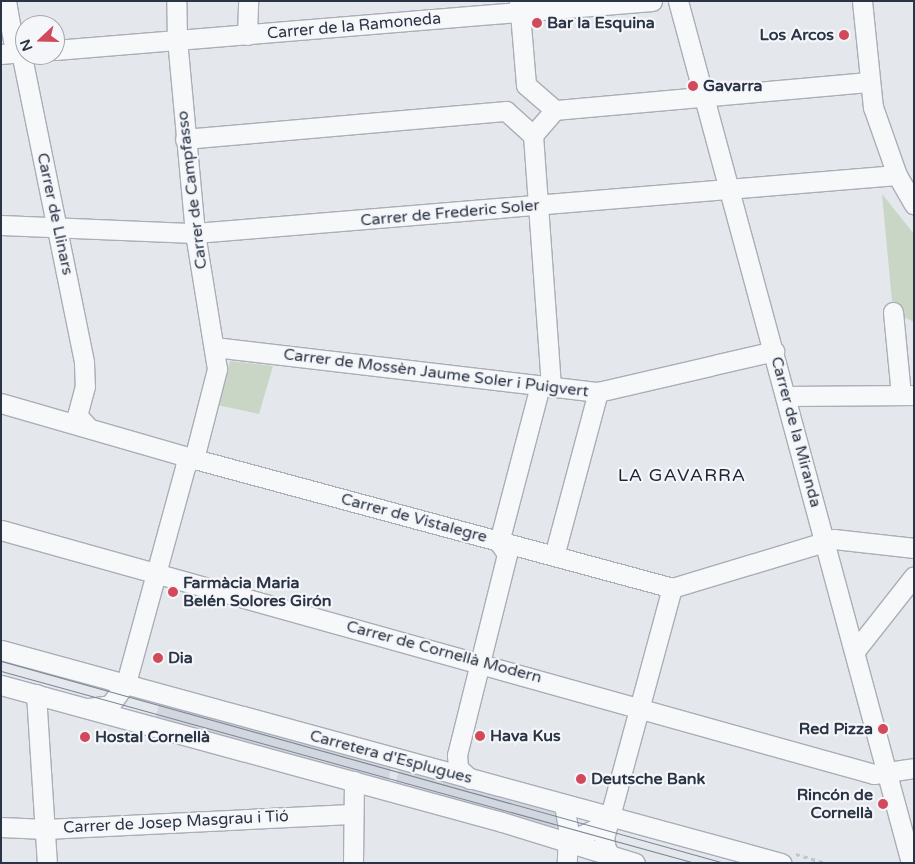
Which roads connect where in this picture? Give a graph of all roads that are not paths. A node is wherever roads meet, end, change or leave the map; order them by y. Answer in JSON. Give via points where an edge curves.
{"nodes":[{"id":1,"x":6,"y":1,"type":"edge"},
{"id":2,"x":176,"y":1,"type":"edge"},
{"id":3,"x":248,"y":1,"type":"edge"},
{"id":4,"x":652,"y":1,"type":"edge"},
{"id":5,"x":678,"y":1,"type":"edge"},
{"id":6,"x":862,"y":1,"type":"edge"},
{"id":7,"x":520,"y":6,"type":"edge"},
{"id":8,"x":247,"y":35,"type":"junction"},
{"id":9,"x":177,"y":40,"type":"junction"},
{"id":10,"x":15,"y":42,"type":"edge"},
{"id":11,"x":65,"y":49,"type":"edge"},
{"id":12,"x":15,"y":53,"type":"edge"},
{"id":13,"x":1,"y":54,"type":"edge"},
{"id":14,"x":26,"y":65,"type":"edge"},
{"id":15,"x":870,"y":82,"type":"junction"},
{"id":16,"x":526,"y":85,"type":"junction"},
{"id":17,"x":704,"y":97,"type":"junction"},
{"id":18,"x":555,"y":110,"type":"junction"},
{"id":19,"x":506,"y":111,"type":"junction"},
{"id":20,"x":533,"y":135,"type":"junction"},
{"id":21,"x":185,"y":139,"type":"junction"},
{"id":22,"x":897,"y":176,"type":"junction"},
{"id":23,"x":730,"y":191,"type":"junction"},
{"id":24,"x":914,"y":205,"type":"edge"},
{"id":25,"x":538,"y":206,"type":"junction"},
{"id":26,"x":1,"y":225,"type":"edge"},
{"id":27,"x":58,"y":227,"type":"junction"},
{"id":28,"x":195,"y":233,"type":"junction"},
{"id":29,"x":893,"y":312,"type":"dead end"},
{"id":30,"x":214,"y":347,"type":"junction"},
{"id":31,"x":774,"y":352,"type":"junction"},
{"id":32,"x":545,"y":386,"type":"junction"},
{"id":33,"x":598,"y":392,"type":"junction"},
{"id":34,"x":907,"y":395,"type":"edge"},
{"id":35,"x":786,"y":396,"type":"junction"},
{"id":36,"x":1,"y":403,"type":"edge"},
{"id":37,"x":86,"y":426,"type":"junction"},
{"id":38,"x":191,"y":458,"type":"junction"},
{"id":39,"x":1,"y":530,"type":"edge"},
{"id":40,"x":826,"y":541,"type":"junction"},
{"id":41,"x":500,"y":542,"type":"junction"},
{"id":42,"x":914,"y":548,"type":"edge"},
{"id":43,"x":554,"y":556,"type":"junction"},
{"id":44,"x":157,"y":572,"type":"junction"},
{"id":45,"x":914,"y":576,"type":"edge"},
{"id":46,"x":672,"y":588,"type":"junction"},
{"id":47,"x":1,"y":650,"type":"edge"},
{"id":48,"x":855,"y":651,"type":"junction"},
{"id":49,"x":479,"y":662,"type":"junction"},
{"id":50,"x":126,"y":683,"type":"junction"},
{"id":51,"x":1,"y":684,"type":"edge"},
{"id":52,"x":36,"y":694,"type":"junction"},
{"id":53,"x":640,"y":706,"type":"junction"},
{"id":54,"x":89,"y":708,"type":"junction"},
{"id":55,"x":914,"y":768,"type":"edge"},
{"id":56,"x":886,"y":773,"type":"junction"},
{"id":57,"x":470,"y":779,"type":"junction"},
{"id":58,"x":354,"y":781,"type":"junction"},
{"id":59,"x":564,"y":805,"type":"junction"},
{"id":60,"x":352,"y":814,"type":"junction"},
{"id":61,"x":609,"y":820,"type":"junction"},
{"id":62,"x":1,"y":827,"type":"edge"},
{"id":63,"x":45,"y":829,"type":"junction"},
{"id":64,"x":567,"y":842,"type":"junction"},
{"id":65,"x":611,"y":856,"type":"junction"},
{"id":66,"x":47,"y":863,"type":"edge"},
{"id":67,"x":353,"y":863,"type":"edge"},
{"id":68,"x":567,"y":863,"type":"edge"},
{"id":69,"x":635,"y":863,"type":"edge"},
{"id":70,"x":781,"y":863,"type":"edge"},
{"id":71,"x":911,"y":863,"type":"edge"}],
"edges":[{"from":1,"to":10,"type":"street","name":"Carrer de Llinars"},
{"from":2,"to":9,"type":"street","name":"Carrer de Campfasso"},
{"from":3,"to":8,"type":"street"},
{"from":4,"to":7,"type":"street","name":"Carrer de la Ramoneda"},
{"from":5,"to":17,"type":"street","name":"Carrer de la Miranda"},
{"from":6,"to":15,"type":"street"},
{"from":7,"to":8,"type":"street","name":"Carrer de la Ramoneda"},
{"from":7,"to":16,"type":"street"},
{"from":8,"to":9,"type":"street","name":"Carrer de la Ramoneda"},
{"from":9,"to":11,"type":"street","name":"Carrer de la Ramoneda"},
{"from":9,"to":21,"type":"street","name":"Carrer de Campfasso"},
{"from":12,"to":13,"type":"street"},
{"from":14,"to":27,"type":"street","name":"Carrer de Llinars"},
{"from":15,"to":17,"type":"street"},
{"from":15,"to":22,"type":"street","via":[[883,140]]},
{"from":16,"to":18,"type":"street"},
{"from":16,"to":19,"type":"street"},
{"from":17,"to":18,"type":"street"},
{"from":17,"to":23,"type":"street","name":"Carrer de la Miranda"},
{"from":18,"to":20,"type":"street"},
{"from":19,"to":20,"type":"street"},
{"from":19,"to":21,"type":"street"},
{"from":20,"to":25,"type":"street"},
{"from":21,"to":28,"type":"street","name":"Carrer de Campfasso"},
{"from":22,"to":23,"type":"street","name":"Carrer de Frederic Soler"},
{"from":22,"to":24,"type":"street"},
{"from":23,"to":25,"type":"street","name":"Carrer de Frederic Soler"},
{"from":23,"to":31,"type":"street","name":"Carrer de la Miranda"},
{"from":25,"to":28,"type":"street","name":"Carrer de Frederic Soler"},
{"from":25,"to":32,"type":"street"},
{"from":26,"to":27,"type":"street","name":"Carrer de Frederic Soler"},
{"from":27,"to":28,"type":"street","name":"Carrer de Frederic Soler"},
{"from":27,"to":37,"type":"street","name":"Carrer de Llinars","via":[[84,362],[85,386],[77,415]]},
{"from":28,"to":30,"type":"street","name":"Carrer de Campfasso"},
{"from":29,"to":34,"type":"street"},
{"from":30,"to":32,"type":"street","name":"Carrer de Mossèn Jaume Soler i Puigvert"},
{"from":30,"to":38,"type":"street","name":"Carrer de Campfasso","via":[[216,378],[196,451]]},
{"from":31,"to":33,"type":"street","name":"Carrer de Mossèn Jaume Soler i Puigvert"},
{"from":31,"to":35,"type":"street","name":"Carrer de la Miranda"},
{"from":32,"to":33,"type":"street","name":"Carrer de Mossèn Jaume Soler i Puigvert"},
{"from":32,"to":41,"type":"street"},
{"from":33,"to":43,"type":"street"},
{"from":34,"to":35,"type":"street"},
{"from":35,"to":40,"type":"street","name":"Carrer de la Miranda"},
{"from":36,"to":37,"type":"street","name":"Carrer de Vistalegre"},
{"from":37,"to":38,"type":"street","name":"Carrer de Vistalegre"},
{"from":38,"to":41,"type":"street","name":"Carrer de Vistalegre"},
{"from":38,"to":44,"type":"street","name":"Carrer de Campfasso","via":[[185,467]]},
{"from":39,"to":44,"type":"street","name":"Carrer de Cornellà Modern"},
{"from":40,"to":42,"type":"street","via":[[834,539]]},
{"from":40,"to":46,"type":"street"},
{"from":40,"to":48,"type":"street","name":"Carrer de la Miranda"},
{"from":41,"to":43,"type":"street","name":"Carrer de Vistalegre"},
{"from":41,"to":49,"type":"street","via":[[507,554]]},
{"from":43,"to":46,"type":"street","name":"Carrer de Vistalegre"},
{"from":44,"to":49,"type":"street","name":"Carrer de Cornellà Modern"},
{"from":44,"to":50,"type":"street","name":"Carrer de Campfasso"},
{"from":45,"to":48,"type":"street"},
{"from":46,"to":53,"type":"street"},
{"from":47,"to":50,"type":"street","name":"Carretera d'Esplugues"},
{"from":48,"to":56,"type":"street","name":"Carrer de la Miranda"},
{"from":49,"to":53,"type":"street","name":"Carrer de Cornellà Modern"},
{"from":49,"to":57,"type":"street","via":[[456,759],[461,772]]},
{"from":50,"to":54,"type":"street","via":[[110,705]]},
{"from":50,"to":57,"type":"street","name":"Carretera d'Esplugues"},
{"from":51,"to":52,"type":"street","name":"Carretera d'Esplugues"},
{"from":52,"to":54,"type":"street","name":"Carretera d'Esplugues"},
{"from":52,"to":63,"type":"street"},
{"from":53,"to":56,"type":"street","name":"Carrer de Cornellà Modern","via":[[874,774]]},
{"from":53,"to":61,"type":"street"},
{"from":54,"to":58,"type":"street","name":"Carretera d'Esplugues"},
{"from":55,"to":56,"type":"street","name":"Carrer de Cornellà Modern"},
{"from":56,"to":71,"type":"street","name":"Carrer de la Miranda"},
{"from":57,"to":59,"type":"street","name":"Carretera d'Esplugues"},
{"from":58,"to":60,"type":"street"},
{"from":58,"to":64,"type":"street","name":"Carretera d'Esplugues"},
{"from":59,"to":61,"type":"street","name":"Carretera d'Esplugues"},
{"from":59,"to":64,"type":"street"},
{"from":60,"to":63,"type":"street","name":"Carrer de Josep Masgrau i Tió"},
{"from":60,"to":67,"type":"street"},
{"from":61,"to":64,"type":"street"},
{"from":61,"to":65,"type":"street","via":[[604,846]]},
{"from":61,"to":70,"type":"street","name":"Carretera d'Esplugues"},
{"from":62,"to":63,"type":"street","name":"Carrer de Josep Masgrau i Tió"},
{"from":63,"to":66,"type":"street"},
{"from":64,"to":65,"type":"street","name":"Carretera d'Esplugues"},
{"from":64,"to":68,"type":"street"},
{"from":65,"to":69,"type":"street","name":"Carretera d'Esplugues"}]}
